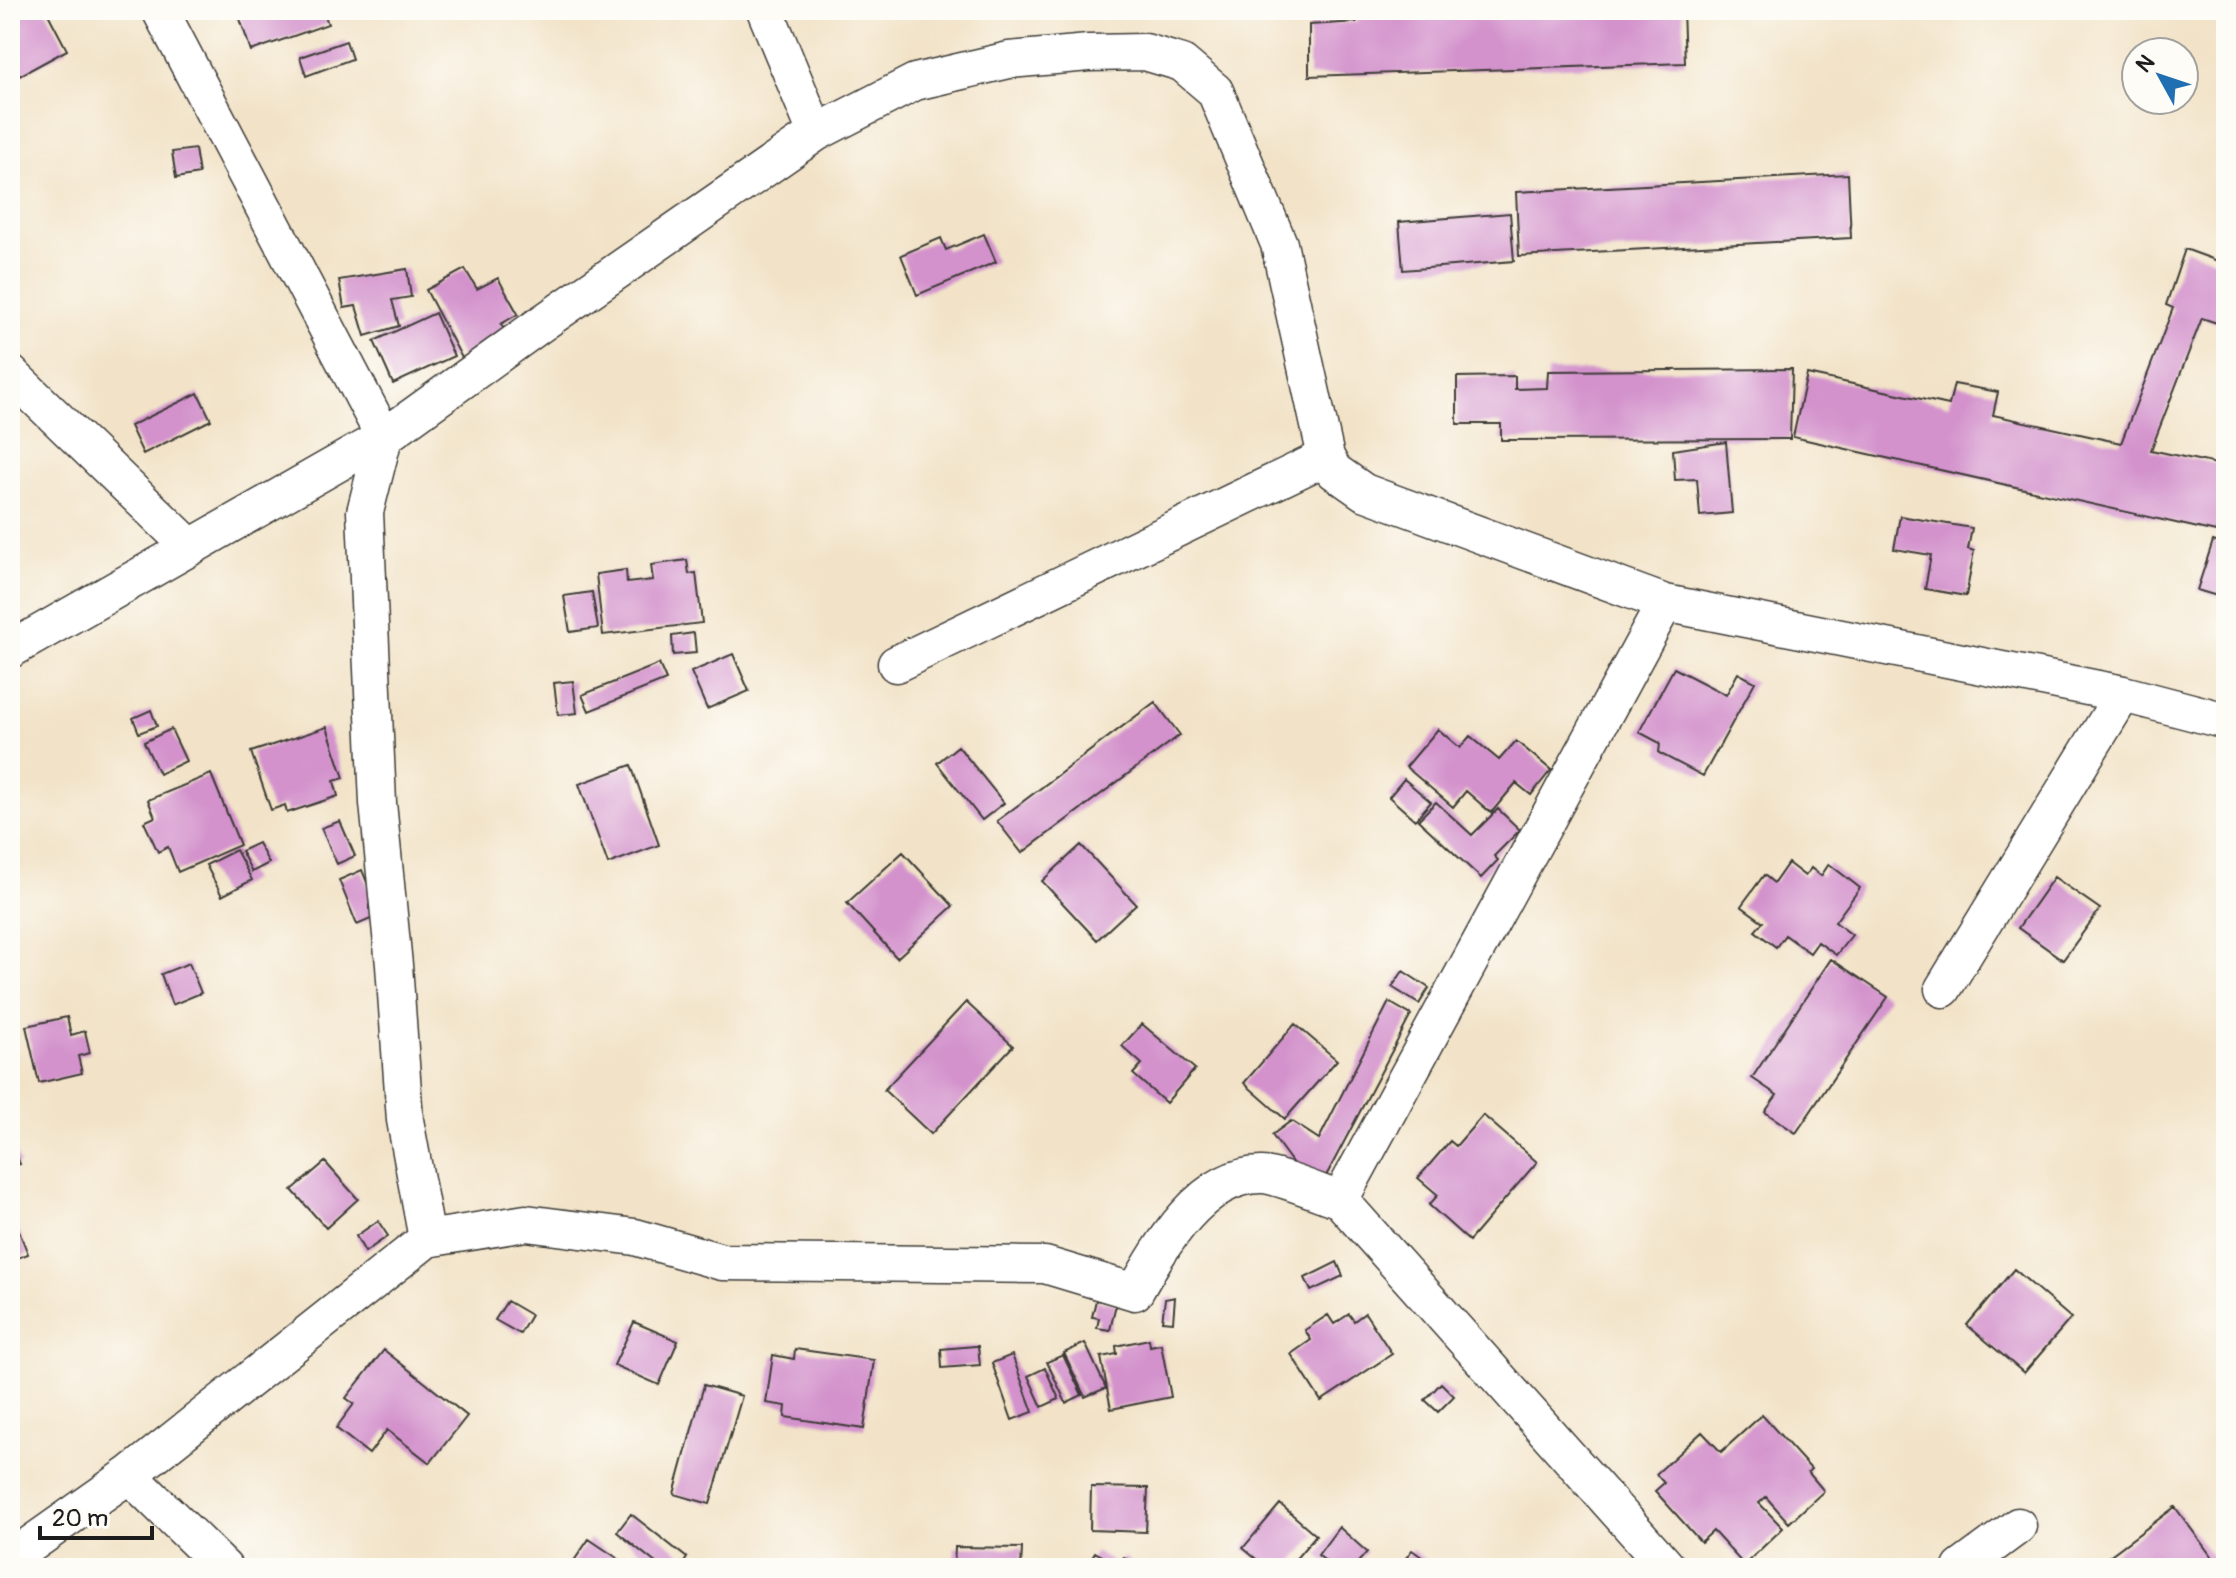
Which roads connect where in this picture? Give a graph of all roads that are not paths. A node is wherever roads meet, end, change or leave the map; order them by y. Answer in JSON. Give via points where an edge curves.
{"nodes":[{"id":1,"x":160,"y":10,"type":"edge"},
{"id":2,"x":765,"y":10,"type":"edge"},
{"id":3,"x":816,"y":133,"type":"junction"},
{"id":4,"x":10,"y":373,"type":"edge"},
{"id":5,"x":384,"y":437,"type":"junction"},
{"id":6,"x":1326,"y":457,"type":"junction"},
{"id":7,"x":190,"y":547,"type":"junction"},
{"id":8,"x":1665,"y":603,"type":"junction"},
{"id":9,"x":10,"y":650,"type":"edge"},
{"id":10,"x":896,"y":664,"type":"dead end"},
{"id":11,"x":2123,"y":694,"type":"junction"},
{"id":12,"x":2226,"y":721,"type":"edge"},
{"id":13,"x":1943,"y":989,"type":"dead end"},
{"id":14,"x":1340,"y":1200,"type":"junction"},
{"id":15,"x":427,"y":1239,"type":"junction"},
{"id":16,"x":129,"y":1475,"type":"junction"},
{"id":17,"x":2018,"y":1526,"type":"dead end"},
{"id":18,"x":10,"y":1559,"type":"edge"},
{"id":19,"x":224,"y":1568,"type":"edge"},
{"id":20,"x":1668,"y":1568,"type":"edge"},
{"id":21,"x":1961,"y":1568,"type":"edge"}],
"edges":[{"from":1,"to":5,"type":"street"},
{"from":2,"to":3,"type":"street"},
{"from":3,"to":5,"type":"street"},
{"from":3,"to":6,"type":"street","via":[[915,82],[1009,60],[1145,52],[1182,63],[1215,91],[1279,244]]},
{"from":4,"to":7,"type":"street"},
{"from":5,"to":7,"type":"street"},
{"from":5,"to":15,"type":"street","via":[[365,512],[378,803],[405,1120]]},
{"from":6,"to":8,"type":"street","via":[[1334,471],[1364,492]]},
{"from":6,"to":10,"type":"street"},
{"from":7,"to":9,"type":"street"},
{"from":8,"to":11,"type":"street"},
{"from":8,"to":14,"type":"street"},
{"from":11,"to":12,"type":"street"},
{"from":11,"to":13,"type":"street"},
{"from":14,"to":15,"type":"street","via":[[1265,1175],[1236,1178],[1195,1204],[1156,1254],[1135,1292],[1045,1265],[722,1262],[635,1237],[526,1223]]},
{"from":14,"to":20,"type":"street"},
{"from":15,"to":16,"type":"street"},
{"from":16,"to":18,"type":"street"},
{"from":16,"to":19,"type":"street"},
{"from":17,"to":21,"type":"street"}]}
